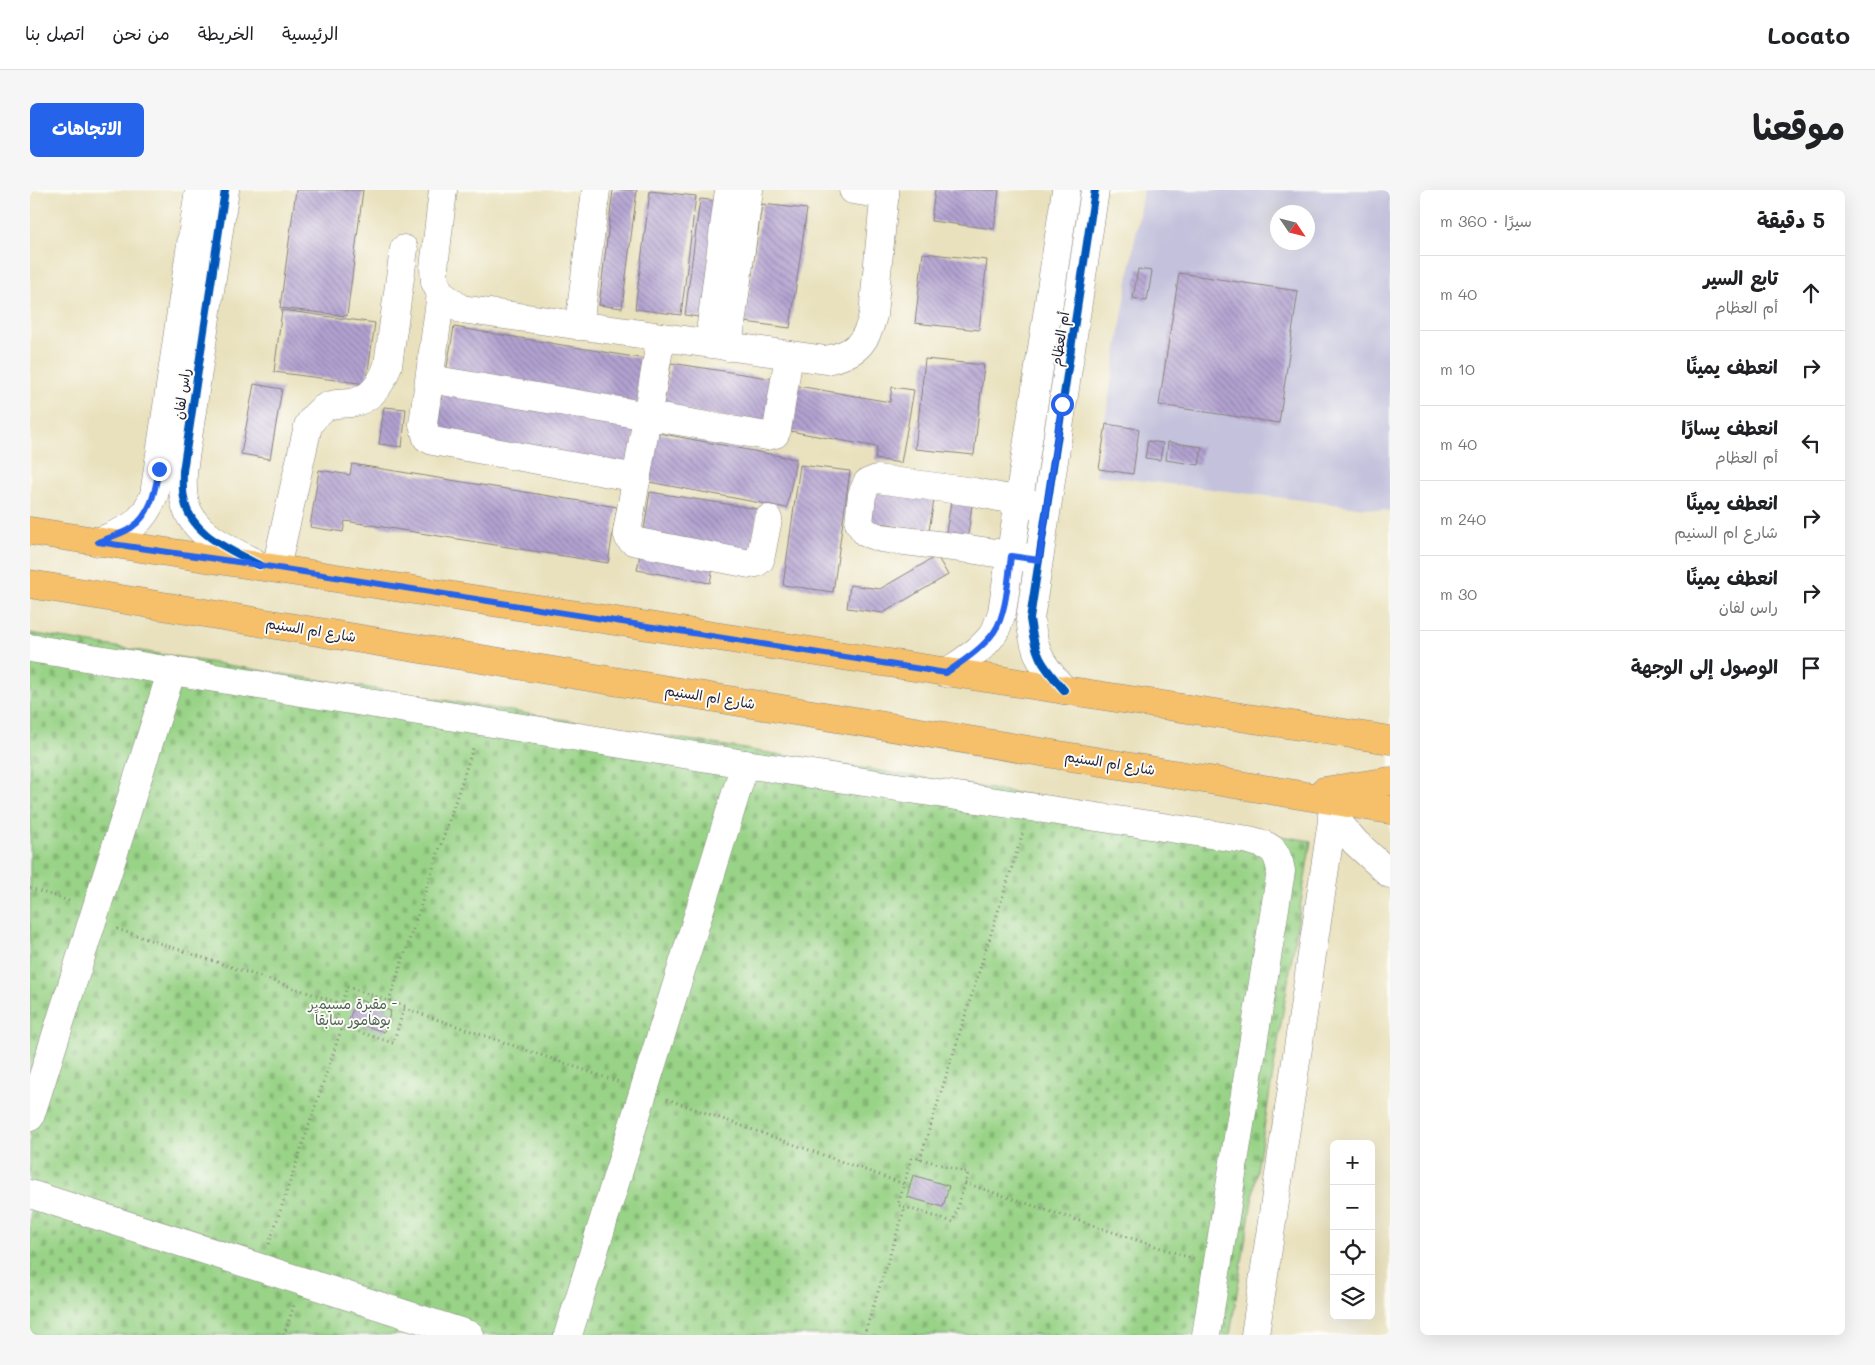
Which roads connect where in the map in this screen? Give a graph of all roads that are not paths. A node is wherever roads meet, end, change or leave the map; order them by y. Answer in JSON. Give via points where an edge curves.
{"nodes":[{"id":1,"x":199,"y":190,"type":"edge"},
{"id":2,"x":225,"y":190,"type":"edge"},
{"id":3,"x":443,"y":190,"type":"edge"},
{"id":4,"x":578,"y":190,"type":"edge"},
{"id":5,"x":596,"y":190,"type":"edge"},
{"id":6,"x":730,"y":190,"type":"edge"},
{"id":7,"x":749,"y":190,"type":"edge"},
{"id":8,"x":853,"y":190,"type":"edge"},
{"id":9,"x":1066,"y":190,"type":"edge"},
{"id":10,"x":1095,"y":190,"type":"edge"},
{"id":11,"x":885,"y":192,"type":"edge"},
{"id":12,"x":404,"y":249,"type":"dead end"},
{"id":13,"x":441,"y":294,"type":"junction"},
{"id":14,"x":571,"y":324,"type":"junction"},
{"id":15,"x":661,"y":337,"type":"junction"},
{"id":16,"x":718,"y":345,"type":"junction"},
{"id":17,"x":789,"y":355,"type":"junction"},
{"id":18,"x":430,"y":378,"type":"junction"},
{"id":19,"x":648,"y":414,"type":"junction"},
{"id":20,"x":637,"y":478,"type":"junction"},
{"id":21,"x":1020,"y":501,"type":"junction"},
{"id":22,"x":1046,"y":507,"type":"junction"},
{"id":23,"x":768,"y":518,"type":"dead end"},
{"id":24,"x":30,"y":531,"type":"edge"},
{"id":25,"x":98,"y":542,"type":"junction"},
{"id":26,"x":1011,"y":556,"type":"junction"},
{"id":27,"x":1039,"y":560,"type":"junction"},
{"id":28,"x":267,"y":567,"type":"junction"},
{"id":29,"x":30,"y":584,"type":"edge"},
{"id":30,"x":30,"y":648,"type":"edge"},
{"id":31,"x":172,"y":670,"type":"junction"},
{"id":32,"x":946,"y":673,"type":"junction"},
{"id":33,"x":1064,"y":690,"type":"junction"},
{"id":34,"x":1390,"y":740,"type":"edge"},
{"id":35,"x":745,"y":764,"type":"junction"},
{"id":36,"x":1390,"y":781,"type":"edge"},
{"id":37,"x":1298,"y":794,"type":"junction"},
{"id":38,"x":1333,"y":808,"type":"junction"},
{"id":39,"x":1390,"y":810,"type":"edge"},
{"id":40,"x":1390,"y":874,"type":"edge"},
{"id":41,"x":30,"y":1117,"type":"edge"},
{"id":42,"x":30,"y":1194,"type":"edge"},
{"id":43,"x":470,"y":1335,"type":"edge"},
{"id":44,"x":568,"y":1335,"type":"edge"},
{"id":45,"x":1206,"y":1335,"type":"edge"},
{"id":46,"x":1255,"y":1335,"type":"edge"}],
"edges":[{"from":1,"to":25,"type":"street","name":"راس لفان","via":[[154,494],[148,509],[131,528]]},
{"from":2,"to":28,"type":"street","name":"راس لفان","via":[[183,471],[184,499],[195,523],[204,533]]},
{"from":3,"to":13,"type":"street","via":[[434,268],[434,282]]},
{"from":4,"to":14,"type":"street"},
{"from":5,"to":14,"type":"street"},
{"from":6,"to":16,"type":"street"},
{"from":7,"to":16,"type":"street"},
{"from":8,"to":11,"type":"street"},
{"from":9,"to":21,"type":"street","name":"أم العظام"},
{"from":10,"to":22,"type":"street","name":"أم العظام"},
{"from":11,"to":17,"type":"street","via":[[869,332],[859,346],[844,357],[826,360]]},
{"from":12,"to":28,"type":"street","via":[[388,365],[383,378],[376,390],[365,398],[324,408],[308,426]]},
{"from":13,"to":14,"type":"street","via":[[461,309]]},
{"from":13,"to":18,"type":"street"},
{"from":14,"to":15,"type":"street"},
{"from":15,"to":16,"type":"street"},
{"from":15,"to":19,"type":"street"},
{"from":16,"to":17,"type":"street"},
{"from":17,"to":19,"type":"street","via":[[777,430],[771,436]]},
{"from":18,"to":19,"type":"street"},
{"from":18,"to":20,"type":"street","via":[[422,424],[425,435],[433,441]]},
{"from":19,"to":20,"type":"street"},
{"from":20,"to":23,"type":"street","via":[[628,532],[633,541],[750,564],[760,560]]},
{"from":21,"to":22,"type":"street"},
{"from":21,"to":26,"type":"street","name":"أم العظام"},
{"from":21,"to":26,"type":"street","via":[[877,479],[867,483],[862,495],[859,524],[866,533],[881,538]]},
{"from":22,"to":27,"type":"street","name":"أم العظام"},
{"from":24,"to":25,"type":"main road"},
{"from":25,"to":28,"type":"main road"},
{"from":26,"to":27,"type":"street"},
{"from":26,"to":32,"type":"street","name":"أم العظام","via":[[1002,612],[995,631]]},
{"from":27,"to":33,"type":"street","name":"أم العظام","via":[[1030,619],[1032,639],[1043,666]]},
{"from":28,"to":32,"type":"main road"},
{"from":29,"to":37,"type":"main road","name":"شارع ام السنيم"},
{"from":30,"to":31,"type":"street"},
{"from":31,"to":35,"type":"street"},
{"from":31,"to":41,"type":"street"},
{"from":32,"to":33,"type":"main road"},
{"from":33,"to":34,"type":"main road"},
{"from":35,"to":44,"type":"street"},
{"from":35,"to":45,"type":"street","via":[[1249,840],[1267,845],[1278,856],[1281,871]]},
{"from":36,"to":37,"type":"main road"},
{"from":37,"to":38,"type":"main road","name":"شارع ام السنيم"},
{"from":38,"to":39,"type":"main road","name":"شارع ام السنيم"},
{"from":38,"to":40,"type":"street","via":[[1355,842]]},
{"from":38,"to":46,"type":"street"},
{"from":42,"to":43,"type":"street"}]}
